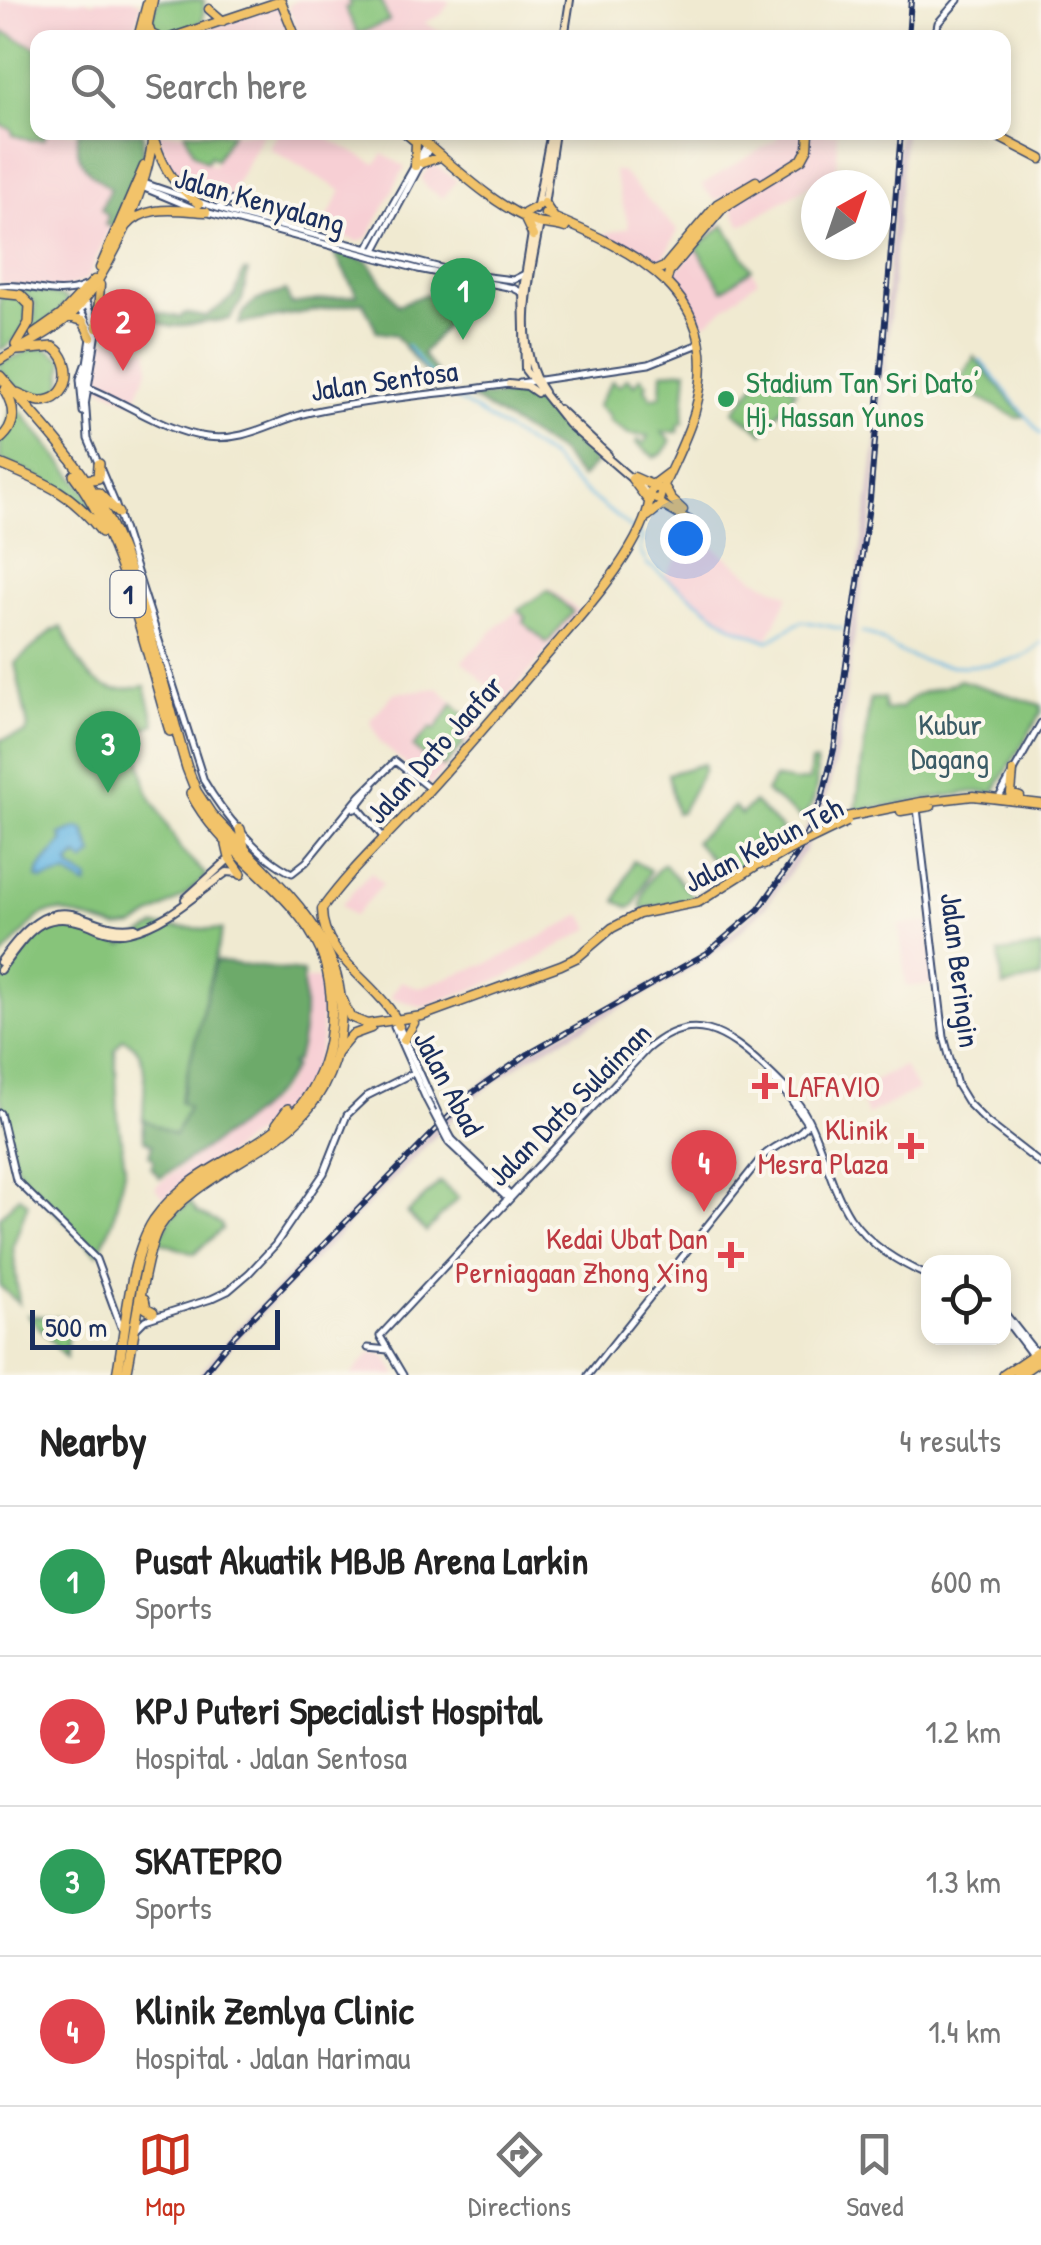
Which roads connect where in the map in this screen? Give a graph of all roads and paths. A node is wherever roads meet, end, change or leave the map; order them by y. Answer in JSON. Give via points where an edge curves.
{"nodes":[{"id":1,"x":150,"y":0,"type":"edge"},
{"id":2,"x":282,"y":0,"type":"edge"},
{"id":3,"x":570,"y":0,"type":"edge"},
{"id":4,"x":958,"y":0,"type":"edge"},
{"id":5,"x":209,"y":9,"type":"dead end"},
{"id":6,"x":223,"y":21,"type":"junction"},
{"id":7,"x":148,"y":25,"type":"junction"},
{"id":8,"x":144,"y":30,"type":"edge"},
{"id":9,"x":146,"y":30,"type":"edge"},
{"id":10,"x":150,"y":30,"type":"edge"},
{"id":11,"x":195,"y":30,"type":"edge"},
{"id":12,"x":293,"y":30,"type":"edge"},
{"id":13,"x":567,"y":30,"type":"edge"},
{"id":14,"x":937,"y":30,"type":"edge"},
{"id":15,"x":149,"y":140,"type":"edge"},
{"id":16,"x":150,"y":140,"type":"edge"},
{"id":17,"x":153,"y":140,"type":"edge"},
{"id":18,"x":551,"y":140,"type":"edge"},
{"id":19,"x":805,"y":140,"type":"edge"},
{"id":20,"x":806,"y":140,"type":"edge"},
{"id":21,"x":1004,"y":140,"type":"edge"},
{"id":22,"x":427,"y":144,"type":"edge"},
{"id":23,"x":1041,"y":159,"type":"edge"},
{"id":24,"x":418,"y":165,"type":"junction"},
{"id":25,"x":144,"y":169,"type":"junction"},
{"id":26,"x":142,"y":184,"type":"junction"},
{"id":27,"x":200,"y":204,"type":"junction"},
{"id":28,"x":125,"y":210,"type":"junction"},
{"id":29,"x":210,"y":210,"type":"junction"},
{"id":30,"x":537,"y":215,"type":"junction"},
{"id":31,"x":248,"y":217,"type":"junction"},
{"id":32,"x":535,"y":236,"type":"junction"},
{"id":33,"x":119,"y":239,"type":"junction"},
{"id":34,"x":320,"y":239,"type":"junction"},
{"id":35,"x":376,"y":240,"type":"junction"},
{"id":36,"x":358,"y":246,"type":"junction"},
{"id":37,"x":371,"y":252,"type":"junction"},
{"id":38,"x":387,"y":253,"type":"junction"},
{"id":39,"x":528,"y":266,"type":"junction"},
{"id":40,"x":104,"y":270,"type":"junction"},
{"id":41,"x":656,"y":270,"type":"junction"},
{"id":42,"x":667,"y":280,"type":"junction"},
{"id":43,"x":92,"y":284,"type":"junction"},
{"id":44,"x":0,"y":290,"type":"edge"},
{"id":45,"x":66,"y":292,"type":"junction"},
{"id":46,"x":523,"y":294,"type":"junction"},
{"id":47,"x":69,"y":312,"type":"junction"},
{"id":48,"x":97,"y":328,"type":"junction"},
{"id":49,"x":697,"y":334,"type":"junction"},
{"id":50,"x":91,"y":337,"type":"junction"},
{"id":51,"x":700,"y":344,"type":"junction"},
{"id":52,"x":14,"y":349,"type":"junction"},
{"id":53,"x":0,"y":357,"type":"edge"},
{"id":54,"x":522,"y":357,"type":"junction"},
{"id":55,"x":88,"y":358,"type":"junction"},
{"id":56,"x":0,"y":376,"type":"edge"},
{"id":57,"x":534,"y":381,"type":"junction"},
{"id":58,"x":509,"y":384,"type":"junction"},
{"id":59,"x":86,"y":387,"type":"junction"},
{"id":60,"x":6,"y":388,"type":"edge"},
{"id":61,"x":546,"y":400,"type":"junction"},
{"id":62,"x":84,"y":413,"type":"junction"},
{"id":63,"x":0,"y":438,"type":"edge"},
{"id":64,"x":0,"y":464,"type":"edge"},
{"id":65,"x":99,"y":464,"type":"junction"},
{"id":66,"x":670,"y":472,"type":"junction"},
{"id":67,"x":633,"y":478,"type":"junction"},
{"id":68,"x":88,"y":482,"type":"junction"},
{"id":69,"x":655,"y":493,"type":"junction"},
{"id":70,"x":683,"y":510,"type":"dead end"},
{"id":71,"x":118,"y":513,"type":"junction"},
{"id":72,"x":645,"y":519,"type":"junction"},
{"id":73,"x":690,"y":521,"type":"dead end"},
{"id":74,"x":118,"y":561,"type":"junction"},
{"id":75,"x":1041,"y":723,"type":"edge"},
{"id":76,"x":1013,"y":771,"type":"junction"},
{"id":77,"x":374,"y":784,"type":"junction"},
{"id":78,"x":430,"y":789,"type":"junction"},
{"id":79,"x":361,"y":795,"type":"junction"},
{"id":80,"x":998,"y":798,"type":"junction"},
{"id":81,"x":1037,"y":803,"type":"edge"},
{"id":82,"x":358,"y":807,"type":"junction"},
{"id":83,"x":918,"y":808,"type":"junction"},
{"id":84,"x":349,"y":814,"type":"junction"},
{"id":85,"x":240,"y":829,"type":"joint"},
{"id":86,"x":220,"y":834,"type":"junction"},
{"id":87,"x":384,"y":838,"type":"junction"},
{"id":88,"x":246,"y":844,"type":"junction"},
{"id":89,"x":229,"y":859,"type":"junction"},
{"id":90,"x":240,"y":874,"type":"joint"},
{"id":91,"x":0,"y":966,"type":"edge"},
{"id":92,"x":342,"y":996,"type":"junction"},
{"id":93,"x":386,"y":1007,"type":"junction"},
{"id":94,"x":416,"y":1020,"type":"junction"},
{"id":95,"x":378,"y":1023,"type":"junction"},
{"id":96,"x":396,"y":1024,"type":"junction"},
{"id":97,"x":404,"y":1040,"type":"junction"},
{"id":98,"x":323,"y":1043,"type":"dead end"},
{"id":99,"x":336,"y":1054,"type":"junction"},
{"id":100,"x":408,"y":1063,"type":"junction"},
{"id":101,"x":412,"y":1073,"type":"junction"},
{"id":102,"x":318,"y":1081,"type":"junction"},
{"id":103,"x":388,"y":1084,"type":"junction"},
{"id":104,"x":421,"y":1084,"type":"junction"},
{"id":105,"x":288,"y":1109,"type":"dead end"},
{"id":106,"x":0,"y":1112,"type":"edge"},
{"id":107,"x":807,"y":1124,"type":"junction"},
{"id":108,"x":800,"y":1134,"type":"junction"},
{"id":109,"x":2,"y":1135,"type":"edge"},
{"id":110,"x":812,"y":1136,"type":"junction"},
{"id":111,"x":266,"y":1138,"type":"junction"},
{"id":112,"x":450,"y":1141,"type":"junction"},
{"id":113,"x":3,"y":1159,"type":"dead end"},
{"id":114,"x":1041,"y":1164,"type":"edge"},
{"id":115,"x":11,"y":1167,"type":"junction"},
{"id":116,"x":510,"y":1197,"type":"junction"},
{"id":117,"x":921,"y":1274,"type":"edge"},
{"id":118,"x":921,"y":1275,"type":"edge"},
{"id":119,"x":107,"y":1282,"type":"junction"},
{"id":120,"x":138,"y":1290,"type":"junction"},
{"id":121,"x":172,"y":1311,"type":"junction"},
{"id":122,"x":152,"y":1312,"type":"junction"},
{"id":123,"x":140,"y":1313,"type":"junction"},
{"id":124,"x":1011,"y":1323,"type":"edge"},
{"id":125,"x":1011,"y":1324,"type":"edge"},
{"id":126,"x":136,"y":1328,"type":"junction"},
{"id":127,"x":124,"y":1340,"type":"junction"},
{"id":128,"x":1029,"y":1342,"type":"joint"},
{"id":129,"x":368,"y":1348,"type":"dead end"},
{"id":130,"x":388,"y":1350,"type":"junction"},
{"id":131,"x":1038,"y":1360,"type":"edge"},
{"id":132,"x":117,"y":1375,"type":"edge"},
{"id":133,"x":126,"y":1375,"type":"edge"},
{"id":134,"x":403,"y":1375,"type":"edge"},
{"id":135,"x":588,"y":1375,"type":"edge"},
{"id":136,"x":1004,"y":1375,"type":"edge"},
{"id":137,"x":1018,"y":1375,"type":"edge"}],
"edges":[{"from":1,"to":7,"type":"main road"},
{"from":1,"to":8,"type":"main road"},
{"from":2,"to":6,"type":"main road"},
{"from":2,"to":12,"type":"main road"},
{"from":3,"to":13,"type":"main road"},
{"from":4,"to":14,"type":"street"},
{"from":5,"to":6,"type":"main road"},
{"from":6,"to":11,"type":"main road"},
{"from":7,"to":9,"type":"main road"},
{"from":7,"to":10,"type":"main road"},
{"from":15,"to":25,"type":"main road"},
{"from":16,"to":26,"type":"main road"},
{"from":17,"to":27,"type":"main road","via":[[164,170]]},
{"from":18,"to":30,"type":"main road"},
{"from":19,"to":41,"type":"main road","via":[[797,157],[717,204]]},
{"from":20,"to":42,"type":"main road","via":[[804,156],[722,208]]},
{"from":21,"to":23,"type":"main road"},
{"from":22,"to":24,"type":"main road"},
{"from":22,"to":24,"type":"main road"},
{"from":22,"to":30,"type":"main road","via":[[498,202]]},
{"from":24,"to":35,"type":"street","name":"Jalan Kenyalang"},
{"from":25,"to":26,"type":"main road"},
{"from":25,"to":28,"type":"main road"},
{"from":26,"to":27,"type":"street","name":"Jalan Kenyalang"},
{"from":26,"to":28,"type":"main road"},
{"from":26,"to":29,"type":"street","name":"Jalan Kenyalang"},
{"from":26,"to":33,"type":"main road"},
{"from":27,"to":29,"type":"street","name":"Jalan Kenyalang"},
{"from":28,"to":43,"type":"main road"},
{"from":29,"to":31,"type":"street","name":"Jalan Kenyalang"},
{"from":29,"to":31,"type":"street","via":[[235,200]]},
{"from":29,"to":33,"type":"main road","via":[[142,214]]},
{"from":29,"to":34,"type":"street","name":"Jalan Kenyalang"},
{"from":30,"to":32,"type":"main road"},
{"from":30,"to":32,"type":"main road"},
{"from":30,"to":32,"type":"main road"},
{"from":30,"to":41,"type":"main road","name":"Jalan Dato Jaafar"},
{"from":30,"to":49,"type":"main road","name":"Jalan Dato Jaafar","via":[[649,270],[672,292]]},
{"from":31,"to":34,"type":"street","name":"Jalan Kenyalang"},
{"from":32,"to":39,"type":"main road"},
{"from":32,"to":57,"type":"main road","via":[[528,294]]},
{"from":33,"to":40,"type":"main road"},
{"from":34,"to":36,"type":"street","name":"Jalan Kenyalang"},
{"from":34,"to":37,"type":"street","name":"Jalan Kenyalang"},
{"from":35,"to":36,"type":"street"},
{"from":35,"to":37,"type":"street","name":"Jalan Kenyalang"},
{"from":35,"to":38,"type":"street"},
{"from":36,"to":37,"type":"street","name":"Jalan Kenyalang"},
{"from":37,"to":38,"type":"street"},
{"from":37,"to":46,"type":"street"},
{"from":38,"to":39,"type":"street","via":[[513,280]]},
{"from":39,"to":46,"type":"main road"},
{"from":40,"to":47,"type":"main road"},
{"from":40,"to":48,"type":"main road"},
{"from":41,"to":42,"type":"main road","name":"Jalan Dato Jaafar"},
{"from":42,"to":49,"type":"main road","name":"Jalan Dato Jaafar"},
{"from":43,"to":45,"type":"street"},
{"from":43,"to":47,"type":"main road"},
{"from":44,"to":45,"type":"street","via":[[16,285]]},
{"from":44,"to":52,"type":"highway","via":[[30,305],[29,323]]},
{"from":45,"to":47,"type":"street"},
{"from":46,"to":54,"type":"main road"},
{"from":47,"to":50,"type":"main road"},
{"from":47,"to":52,"type":"main road"},
{"from":48,"to":50,"type":"street","via":[[90,306],[82,306]]},
{"from":48,"to":59,"type":"street"},
{"from":49,"to":51,"type":"main road","name":"Jalan Dato Jaafar"},
{"from":50,"to":55,"type":"street"},
{"from":51,"to":57,"type":"street","name":"Jalan Sentosa","via":[[649,364]]},
{"from":51,"to":66,"type":"main road","name":"Jalan Dato Jaafar","via":[[696,408]]},
{"from":52,"to":53,"type":"main road"},
{"from":52,"to":60,"type":"highway","via":[[52,347],[67,361],[68,376],[46,400]]},
{"from":54,"to":57,"type":"main road"},
{"from":54,"to":58,"type":"main road","via":[[519,377]]},
{"from":55,"to":59,"type":"street"},
{"from":55,"to":62,"type":"street","via":[[80,378]]},
{"from":56,"to":60,"type":"highway","number":"1"},
{"from":57,"to":58,"type":"street","name":"Jalan Sentosa"},
{"from":57,"to":61,"type":"main road"},
{"from":57,"to":67,"type":"main road"},
{"from":58,"to":59,"type":"street","name":"Jalan Sentosa","via":[[308,412],[232,438],[182,430]]},
{"from":58,"to":61,"type":"main road","via":[[532,388]]},
{"from":59,"to":62,"type":"street"},
{"from":60,"to":63,"type":"highway","via":[[13,420]]},
{"from":60,"to":68,"type":"highway","number":"1"},
{"from":60,"to":74,"type":"highway","number":"1","via":[[88,494]]},
{"from":61,"to":67,"type":"main road"},
{"from":62,"to":65,"type":"street"},
{"from":64,"to":74,"type":"highway","via":[[72,497]]},
{"from":65,"to":68,"type":"highway","via":[[98,478]]},
{"from":65,"to":71,"type":"street"},
{"from":66,"to":67,"type":"main road","via":[[652,485]]},
{"from":66,"to":69,"type":"main road","name":"Jalan Dato Jaafar"},
{"from":66,"to":70,"type":"main road","via":[[666,490]]},
{"from":67,"to":69,"type":"main road"},
{"from":67,"to":72,"type":"main road","via":[[647,496]]},
{"from":68,"to":71,"type":"highway"},
{"from":68,"to":88,"type":"highway","number":"1","via":[[127,569],[194,786],[211,814]]},
{"from":69,"to":72,"type":"main road","name":"Jalan Dato Jaafar"},
{"from":71,"to":85,"type":"street","via":[[204,780]]},
{"from":72,"to":73,"type":"main road","via":[[662,505]]},
{"from":72,"to":78,"type":"main road","name":"Jalan Dato Jaafar","via":[[580,618]]},
{"from":74,"to":86,"type":"highway","number":"1","via":[[182,770]]},
{"from":75,"to":76,"type":"street"},
{"from":76,"to":80,"type":"street"},
{"from":76,"to":81,"type":"main road","via":[[1012,795]]},
{"from":77,"to":78,"type":"street","via":[[395,761]]},
{"from":77,"to":79,"type":"street"},
{"from":77,"to":82,"type":"street"},
{"from":78,"to":87,"type":"main road","name":"Jalan Dato Jaafar"},
{"from":79,"to":82,"type":"street"},
{"from":79,"to":84,"type":"street"},
{"from":80,"to":81,"type":"main road","name":"Jalan Kebun Teh"},
{"from":80,"to":83,"type":"main road","name":"Jalan Kebun Teh","via":[[973,796]]},
{"from":82,"to":84,"type":"street"},
{"from":82,"to":87,"type":"street"},
{"from":83,"to":94,"type":"main road","name":"Jalan Kebun Teh","bridge":true,"via":[[846,819],[707,898],[639,914],[561,965]]},
{"from":83,"to":114,"type":"street","name":"Jalan Beringin","via":[[944,1037],[957,1084],[987,1122]]},
{"from":84,"to":88,"type":"street","via":[[292,873]]},
{"from":85,"to":88,"type":"highway"},
{"from":86,"to":89,"type":"highway"},
{"from":86,"to":102,"type":"highway","number":"1","via":[[295,913],[322,954],[331,1028]]},
{"from":87,"to":93,"type":"main road","name":"Jalan Dato Jaafar","via":[[321,911],[333,942]]},
{"from":88,"to":92,"type":"highway","number":"1","via":[[316,928]]},
{"from":89,"to":90,"type":"highway"},
{"from":89,"to":91,"type":"main road","via":[[185,899],[138,926],[112,929],[68,912],[46,916]]},
{"from":90,"to":91,"type":"main road","via":[[227,872],[179,908],[130,932],[110,933],[66,917],[46,920]]},
{"from":92,"to":95,"type":"main road","via":[[354,1020]]},
{"from":92,"to":99,"type":"highway","number":"1"},
{"from":93,"to":94,"type":"main road"},
{"from":93,"to":95,"type":"main road"},
{"from":93,"to":96,"type":"main road","name":"Jalan Dato Jaafar"},
{"from":94,"to":96,"type":"main road","name":"Jalan Kebun Teh"},
{"from":94,"to":97,"type":"main road"},
{"from":95,"to":96,"type":"main road","name":"Jalan Kebun Teh"},
{"from":96,"to":97,"type":"street","name":"Jalan Abad"},
{"from":96,"to":99,"type":"main road","name":"Jalan Kebun Teh","via":[[356,1032]]},
{"from":96,"to":100,"type":"street","name":"Jalan Abad"},
{"from":97,"to":104,"type":"street","name":"Jalan Abad"},
{"from":98,"to":102,"type":"highway"},
{"from":99,"to":120,"type":"highway","number":"1","via":[[321,1093],[299,1119],[164,1220]]},
{"from":100,"to":101,"type":"street","name":"Jalan Abad"},
{"from":100,"to":103,"type":"street"},
{"from":101,"to":103,"type":"street"},
{"from":101,"to":104,"type":"street","name":"Jalan Abad"},
{"from":102,"to":111,"type":"highway","number":"1"},
{"from":103,"to":104,"type":"street"},
{"from":103,"to":121,"type":"street","via":[[347,1115],[328,1166],[260,1262],[228,1291]]},
{"from":104,"to":112,"type":"street","name":"Jalan Abad","bridge":true},
{"from":104,"to":112,"type":"street","name":"Jalan Abad","bridge":true},
{"from":105,"to":111,"type":"highway"},
{"from":106,"to":109,"type":"street"},
{"from":107,"to":108,"type":"street"},
{"from":107,"to":110,"type":"street","name":"Jalan Dato Sulaiman"},
{"from":107,"to":116,"type":"street","name":"Jalan Dato Sulaiman","via":[[734,1044],[708,1032],[682,1033],[650,1050]]},
{"from":108,"to":110,"type":"street"},
{"from":108,"to":135,"type":"street","via":[[762,1157]]},
{"from":109,"to":115,"type":"street"},
{"from":110,"to":118,"type":"street","name":"Jalan Dato Sulaiman","via":[[850,1224],[887,1258]]},
{"from":111,"to":120,"type":"highway","number":"1","via":[[163,1209],[146,1234]]},
{"from":112,"to":116,"type":"street","name":"Jalan Abad"},
{"from":112,"to":116,"type":"street","name":"Jalan Abad"},
{"from":113,"to":115,"type":"street"},
{"from":115,"to":119,"type":"street","via":[[90,1251]]},
{"from":116,"to":117,"type":"street","name":"Jalan Dato Sulaiman","via":[[652,1044],[675,1031],[712,1030],[738,1043],[797,1101],[844,1207],[889,1257]]},
{"from":116,"to":130,"type":"street","name":"Jalan Dato Sulaiman","via":[[380,1336]]},
{"from":119,"to":120,"type":"street","via":[[120,1295]]},
{"from":119,"to":127,"type":"street"},
{"from":120,"to":122,"type":"highway"},
{"from":120,"to":123,"type":"highway","number":"1"},
{"from":120,"to":127,"type":"highway","number":"1"},
{"from":121,"to":122,"type":"street"},
{"from":121,"to":126,"type":"street"},
{"from":122,"to":123,"type":"street"},
{"from":123,"to":126,"type":"highway","number":"1"},
{"from":123,"to":127,"type":"highway","via":[[132,1316]]},
{"from":124,"to":128,"type":"street"},
{"from":125,"to":131,"type":"street"},
{"from":126,"to":133,"type":"highway","number":"1"},
{"from":127,"to":132,"type":"highway","number":"1"},
{"from":128,"to":131,"type":"highway"},
{"from":129,"to":130,"type":"street"},
{"from":130,"to":134,"type":"street"},
{"from":131,"to":136,"type":"highway"},
{"from":131,"to":137,"type":"highway"}]}
